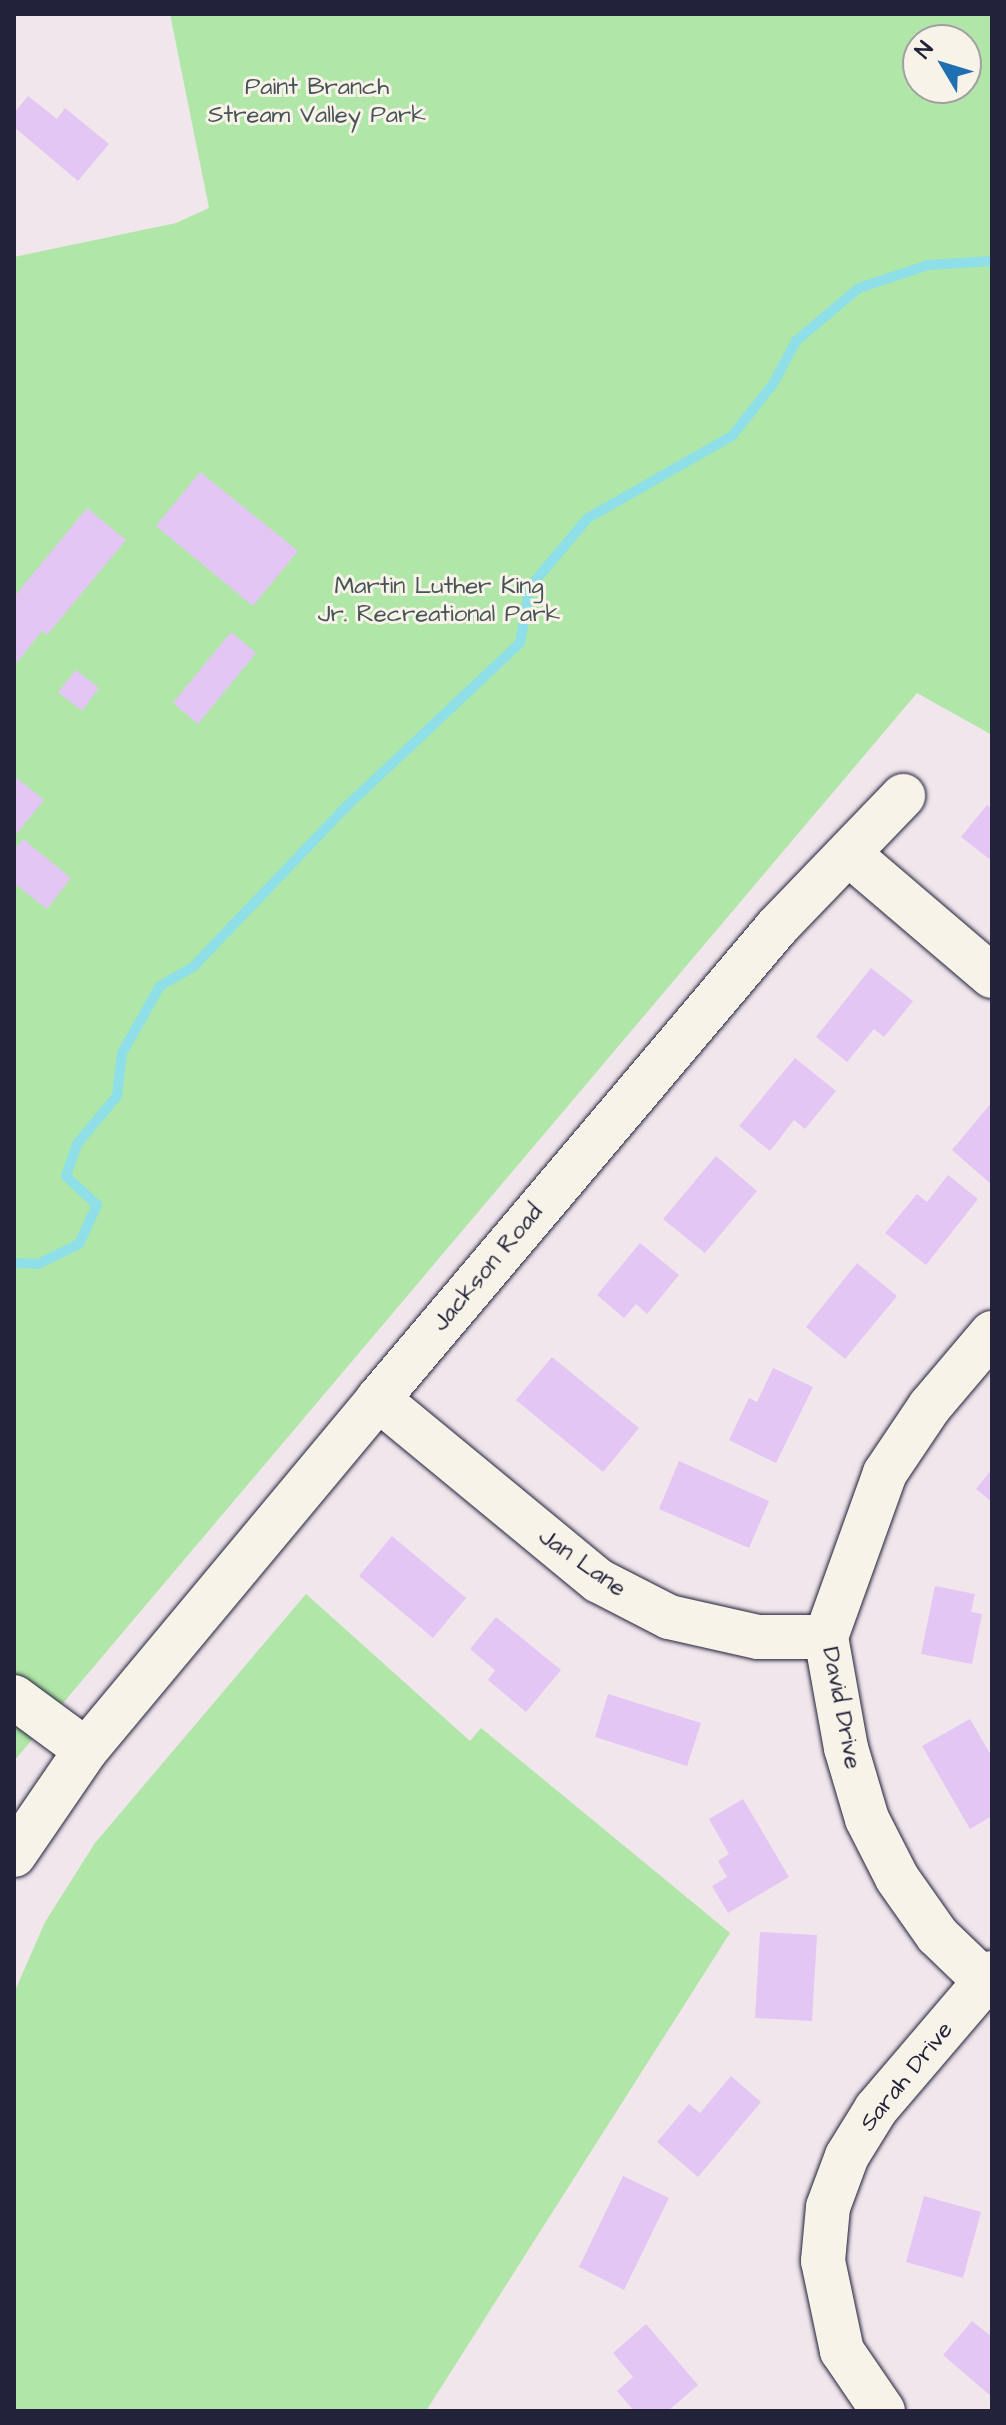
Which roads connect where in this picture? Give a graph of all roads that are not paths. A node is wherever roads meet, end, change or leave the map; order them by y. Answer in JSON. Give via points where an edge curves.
{"nodes":[{"id":1,"x":903,"y":796,"type":"dead end"},
{"id":2,"x":849,"y":854,"type":"junction"},
{"id":3,"x":992,"y":976,"type":"edge"},
{"id":4,"x":992,"y":1333,"type":"edge"},
{"id":5,"x":378,"y":1399,"type":"junction"},
{"id":6,"x":826,"y":1637,"type":"junction"},
{"id":7,"x":14,"y":1697,"type":"edge"},
{"id":8,"x":86,"y":1750,"type":"junction"},
{"id":9,"x":14,"y":1855,"type":"edge"},
{"id":10,"x":989,"y":1981,"type":"edge"},
{"id":11,"x":883,"y":2411,"type":"edge"}],
"edges":[{"from":1,"to":2,"type":"street","name":"Jackson Road"},
{"from":2,"to":3,"type":"street"},
{"from":2,"to":5,"type":"street","name":"Jackson Road","via":[[769,936]]},
{"from":4,"to":6,"type":"street","name":"David Drive","via":[[930,1406],[885,1473]]},
{"from":5,"to":6,"type":"street","name":"Jan Lane","via":[[599,1581],[669,1617],[758,1637]]},
{"from":5,"to":8,"type":"street","name":"Jackson Road"},
{"from":6,"to":10,"type":"street","name":"David Drive","via":[[846,1748],[867,1819],[897,1878],[937,1935]]},
{"from":7,"to":8,"type":"street"},
{"from":8,"to":9,"type":"street","name":"Jackson Road"},
{"from":10,"to":11,"type":"street","name":"Sarah Drive","via":[[876,2109],[847,2156],[828,2207],[823,2261],[842,2351]]}]}
